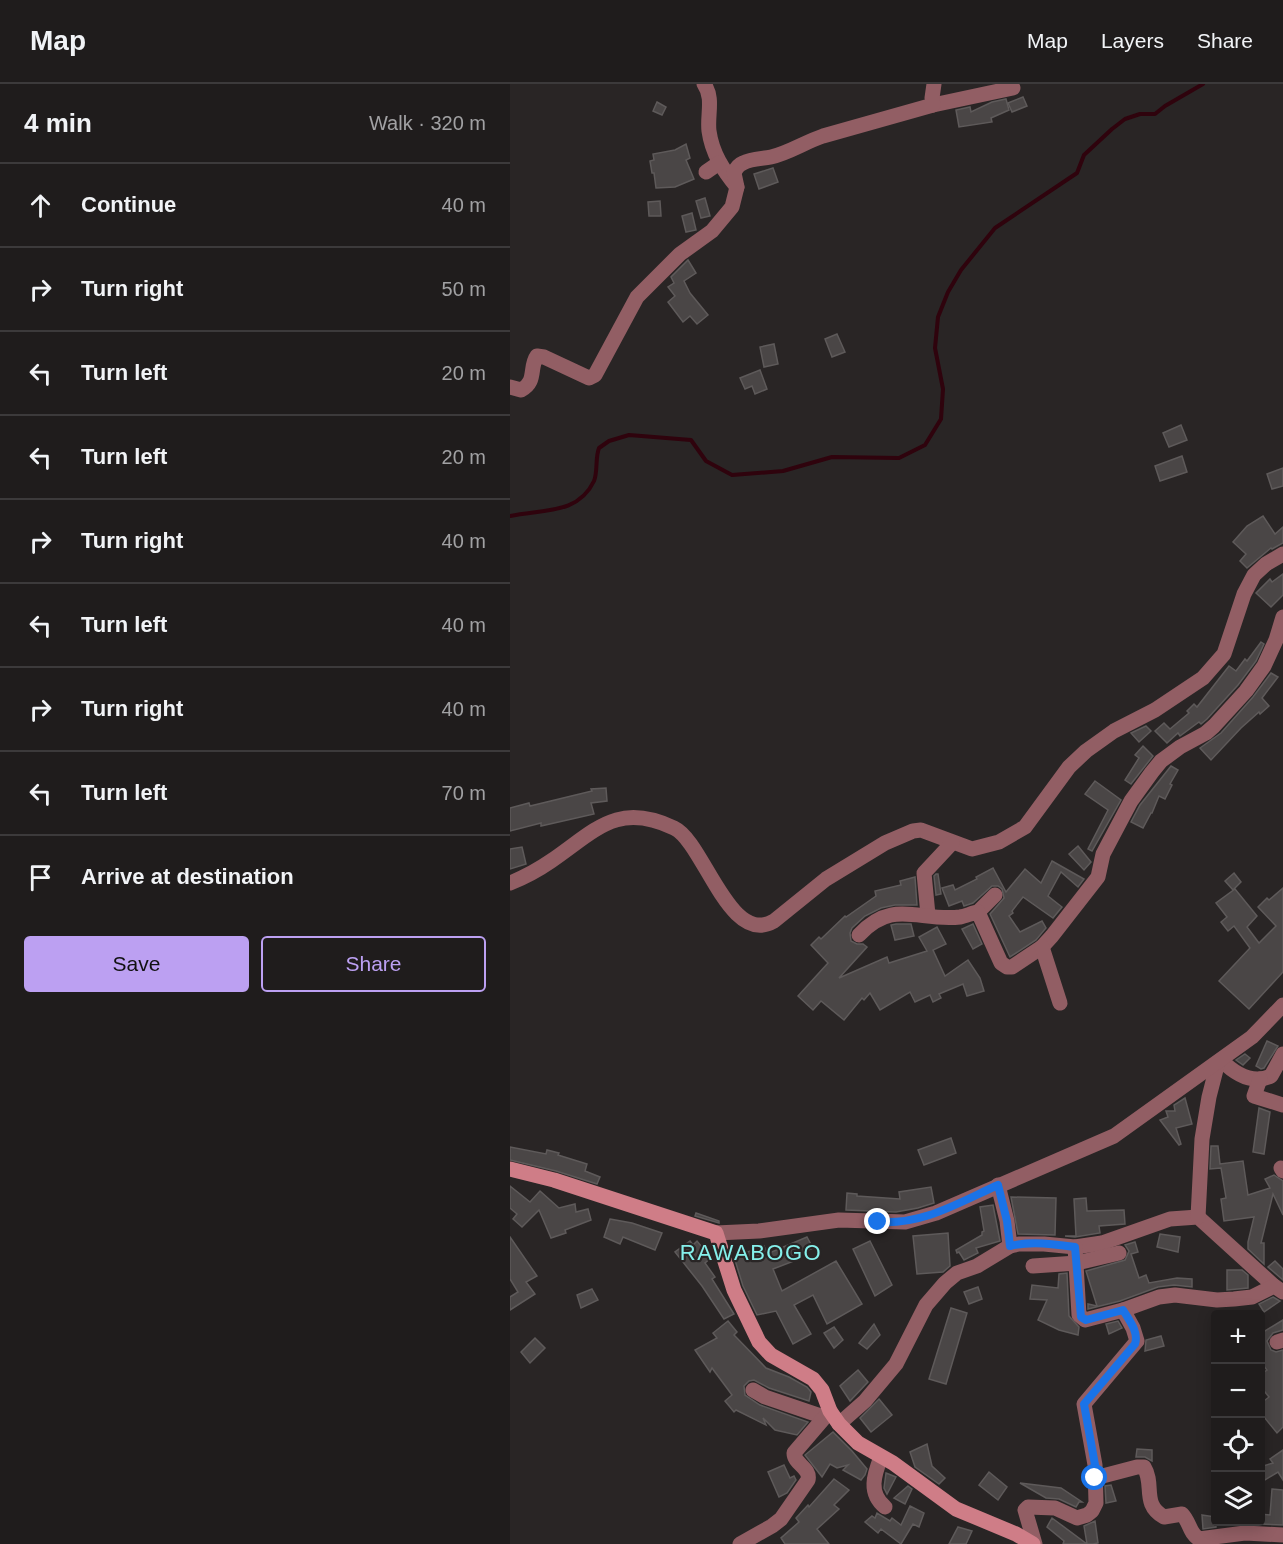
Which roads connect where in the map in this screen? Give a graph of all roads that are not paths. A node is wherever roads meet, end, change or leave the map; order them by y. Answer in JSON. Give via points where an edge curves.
{"nodes":[{"id":1,"x":705,"y":84,"type":"edge"},
{"id":2,"x":934,"y":84,"type":"edge"},
{"id":3,"x":1013,"y":88,"type":"dead end"},
{"id":4,"x":933,"y":105,"type":"junction"},
{"id":5,"x":719,"y":163,"type":"junction"},
{"id":6,"x":706,"y":172,"type":"dead end"},
{"id":7,"x":737,"y":187,"type":"junction"},
{"id":8,"x":510,"y":387,"type":"edge"},
{"id":9,"x":1283,"y":554,"type":"edge"},
{"id":10,"x":1283,"y":616,"type":"edge"},
{"id":11,"x":952,"y":843,"type":"junction"},
{"id":12,"x":510,"y":883,"type":"edge"},
{"id":13,"x":995,"y":895,"type":"dead end"},
{"id":14,"x":978,"y":912,"type":"junction"},
{"id":15,"x":928,"y":915,"type":"junction"},
{"id":16,"x":859,"y":935,"type":"dead end"},
{"id":17,"x":1042,"y":947,"type":"junction"},
{"id":18,"x":1060,"y":1003,"type":"dead end"},
{"id":19,"x":1283,"y":1005,"type":"edge"},
{"id":20,"x":1283,"y":1054,"type":"edge"},
{"id":21,"x":1219,"y":1061,"type":"junction"},
{"id":22,"x":1260,"y":1079,"type":"junction"},
{"id":23,"x":1283,"y":1105,"type":"edge"},
{"id":24,"x":510,"y":1169,"type":"edge"},
{"id":25,"x":998,"y":1185,"type":"junction"},
{"id":26,"x":1198,"y":1216,"type":"junction"},
{"id":27,"x":716,"y":1233,"type":"junction"},
{"id":28,"x":1010,"y":1246,"type":"junction"},
{"id":29,"x":1075,"y":1247,"type":"junction"},
{"id":30,"x":1119,"y":1253,"type":"dead end"},
{"id":31,"x":1077,"y":1263,"type":"junction"},
{"id":32,"x":1033,"y":1266,"type":"dead end"},
{"id":33,"x":1278,"y":1289,"type":"edge"},
{"id":34,"x":1123,"y":1310,"type":"junction"},
{"id":35,"x":753,"y":1390,"type":"dead end"},
{"id":36,"x":827,"y":1414,"type":"junction"},
{"id":37,"x":839,"y":1424,"type":"junction"},
{"id":38,"x":881,"y":1457,"type":"junction"},
{"id":39,"x":1095,"y":1478,"type":"junction"},
{"id":40,"x":885,"y":1507,"type":"dead end"},
{"id":41,"x":1283,"y":1535,"type":"edge"},
{"id":42,"x":740,"y":1544,"type":"edge"},
{"id":43,"x":1034,"y":1544,"type":"edge"}],
"edges":[{"from":1,"to":5,"type":"street","via":[[710,93],[711,138]]},
{"from":2,"to":4,"type":"street"},
{"from":3,"to":4,"type":"street"},
{"from":4,"to":7,"type":"street","via":[[813,139],[771,157],[744,162],[735,170]]},
{"from":5,"to":6,"type":"street"},
{"from":5,"to":7,"type":"street"},
{"from":7,"to":8,"type":"street","via":[[732,207],[721,222],[680,254],[637,297],[595,375],[589,378],[539,356],[534,360],[528,386],[521,390]]},
{"from":9,"to":11,"type":"street","via":[[1254,575],[1224,654],[1203,678],[1086,751],[1069,767],[1033,818],[1013,835],[972,849]]},
{"from":10,"to":17,"type":"street","via":[[1264,666],[1246,691],[1214,726],[1179,747],[1152,772],[1131,801],[1103,854],[1098,878]]},
{"from":11,"to":12,"type":"street","via":[[921,830],[904,834],[826,879],[765,924],[752,923],[727,904],[684,835],[647,819],[613,820],[580,838],[531,874]]},
{"from":11,"to":15,"type":"street","via":[[925,870]]},
{"from":13,"to":14,"type":"street"},
{"from":14,"to":15,"type":"street","via":[[959,917]]},
{"from":14,"to":17,"type":"street","via":[[1004,966],[1012,967]]},
{"from":15,"to":16,"type":"street","via":[[881,917]]},
{"from":17,"to":18,"type":"street"},
{"from":19,"to":21,"type":"street","via":[[1252,1037]]},
{"from":20,"to":22,"type":"street","via":[[1271,1076]]},
{"from":21,"to":22,"type":"street","via":[[1236,1073]]},
{"from":21,"to":25,"type":"street","via":[[1114,1136]]},
{"from":21,"to":26,"type":"street","via":[[1202,1139]]},
{"from":22,"to":23,"type":"street","via":[[1254,1096]]},
{"from":24,"to":27,"type":"street"},
{"from":25,"to":27,"type":"street","via":[[936,1213],[904,1222],[839,1220]]},
{"from":25,"to":28,"type":"street"},
{"from":26,"to":29,"type":"street","via":[[1170,1219],[1102,1243]]},
{"from":26,"to":33,"type":"street"},
{"from":27,"to":36,"type":"street","via":[[734,1290],[759,1342],[771,1355],[813,1378],[822,1390]]},
{"from":28,"to":29,"type":"street"},
{"from":28,"to":37,"type":"street","via":[[945,1283],[926,1305],[896,1364],[865,1401]]},
{"from":29,"to":31,"type":"street"},
{"from":30,"to":31,"type":"street"},
{"from":31,"to":32,"type":"street"},
{"from":31,"to":34,"type":"street","via":[[1079,1315],[1086,1320]]},
{"from":33,"to":34,"type":"street","via":[[1252,1297],[1217,1300],[1175,1294]]},
{"from":34,"to":39,"type":"street","via":[[1137,1341],[1084,1404]]},
{"from":35,"to":36,"type":"street"},
{"from":36,"to":37,"type":"street"},
{"from":36,"to":42,"type":"street","via":[[793,1455],[808,1472],[808,1480],[781,1519]]},
{"from":37,"to":38,"type":"street","via":[[858,1443]]},
{"from":38,"to":40,"type":"street","via":[[873,1492]]},
{"from":38,"to":43,"type":"street","via":[[956,1509]]},
{"from":39,"to":41,"type":"street","via":[[1145,1468],[1154,1509],[1164,1517],[1183,1515],[1191,1533],[1199,1539],[1245,1533]]},
{"from":39,"to":43,"type":"street","via":[[1096,1503],[1082,1517],[1074,1518],[1055,1508],[1025,1510]]}]}
